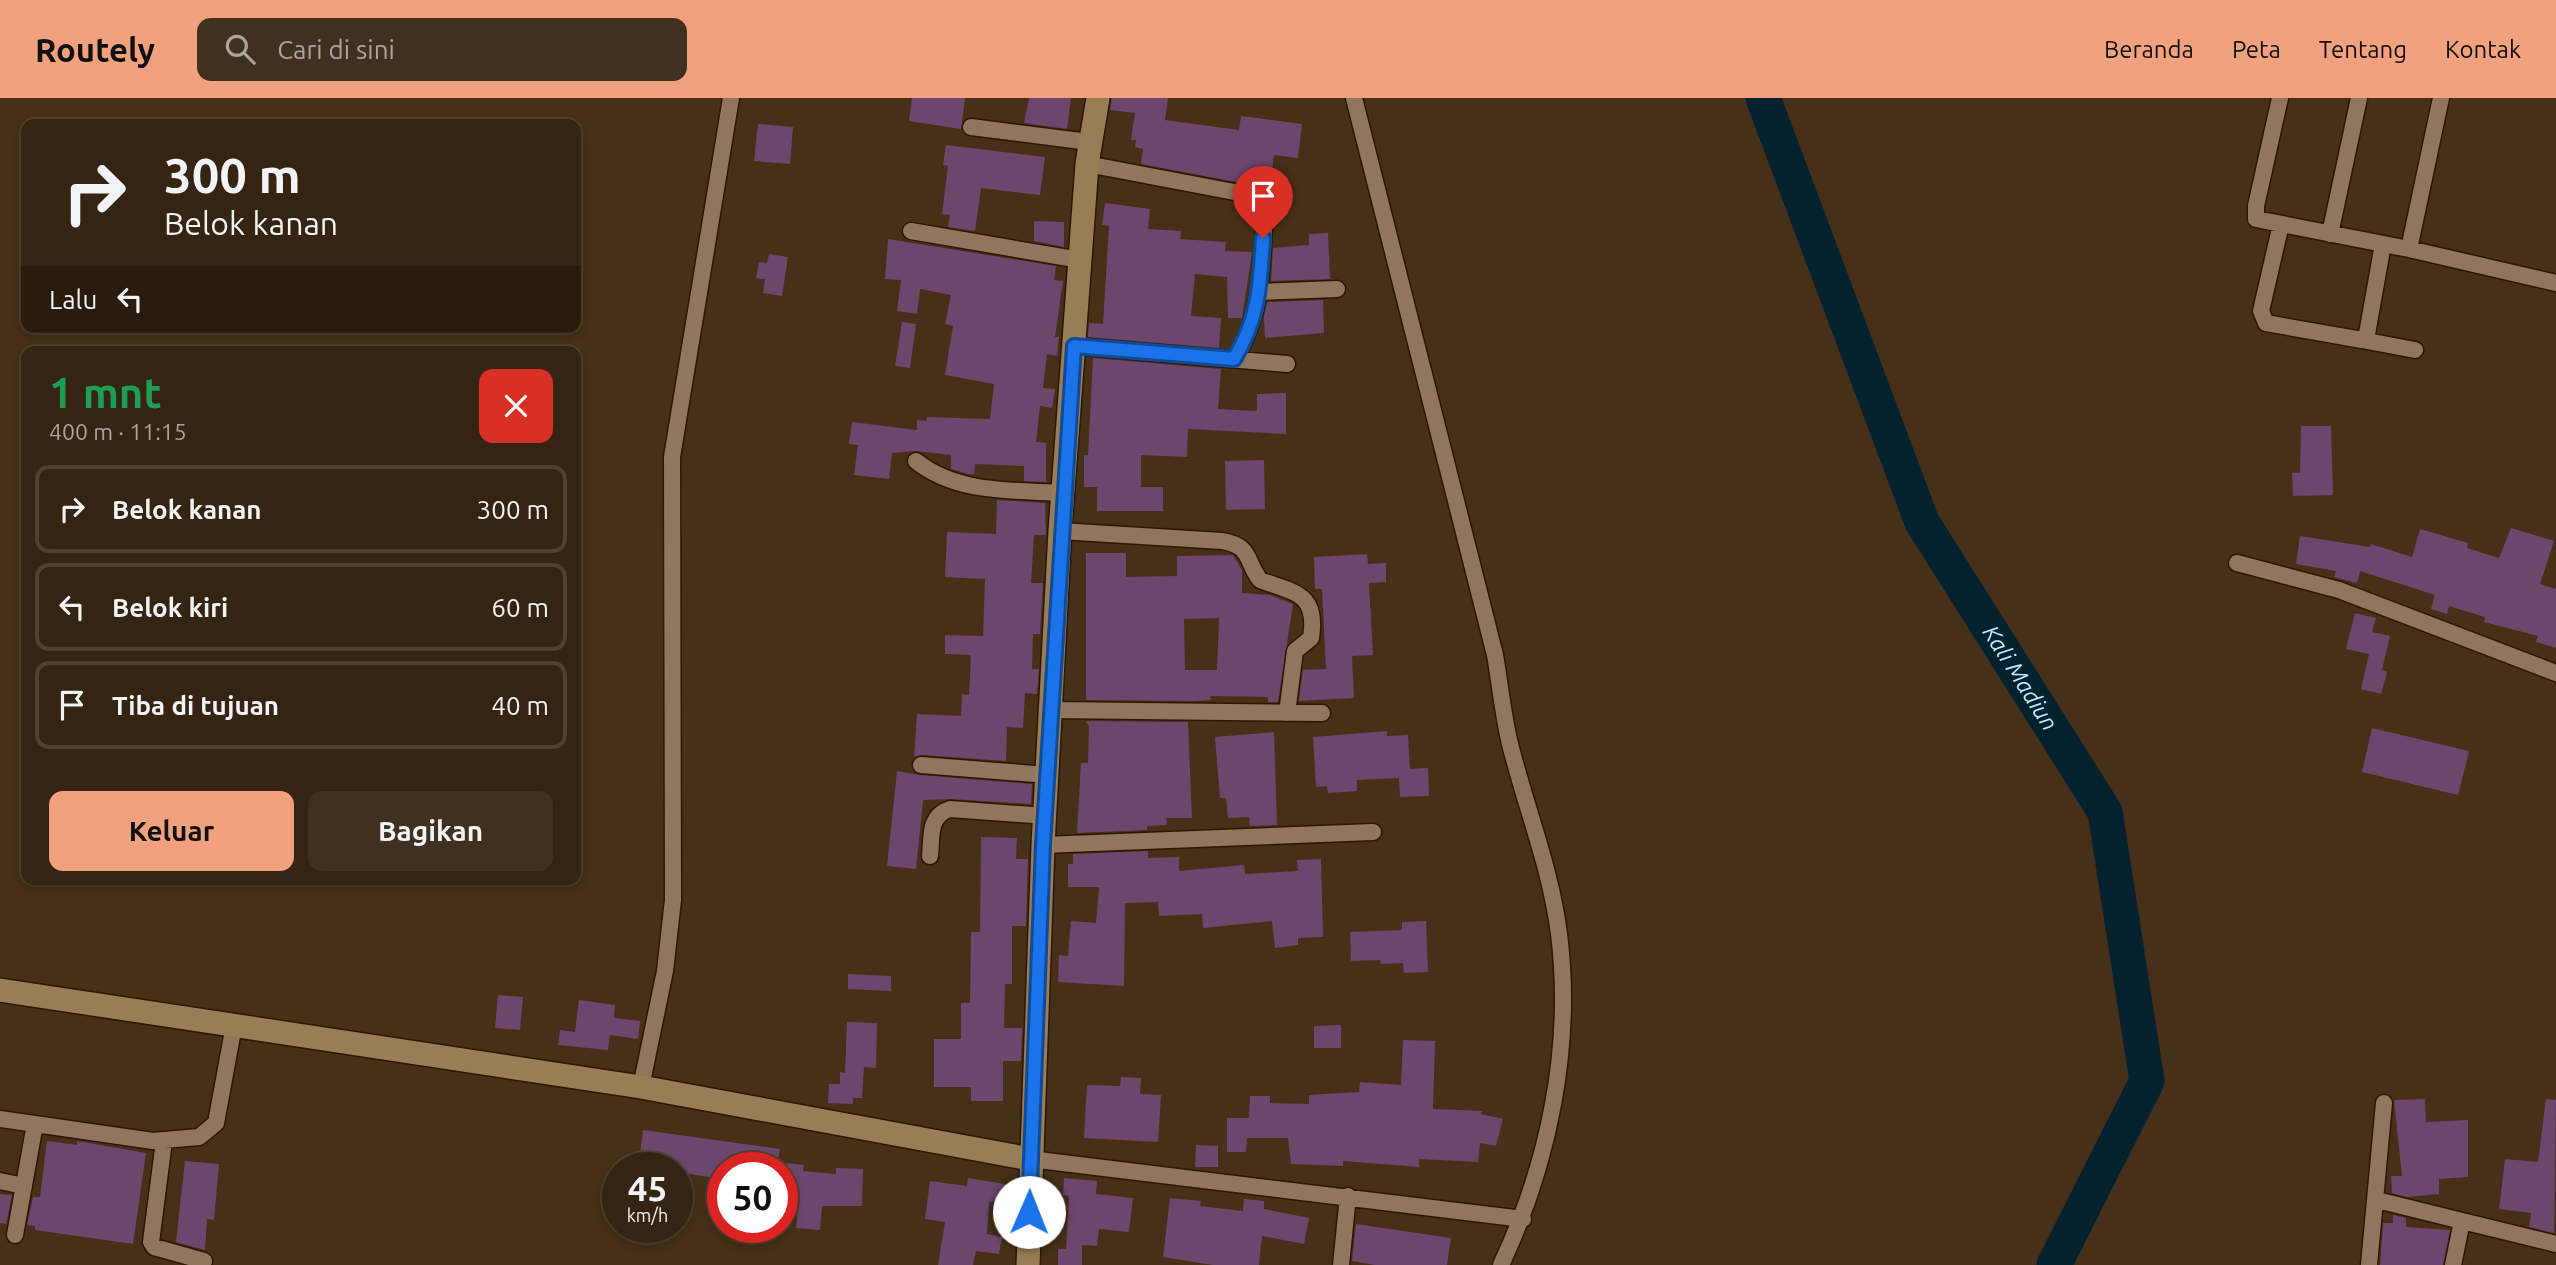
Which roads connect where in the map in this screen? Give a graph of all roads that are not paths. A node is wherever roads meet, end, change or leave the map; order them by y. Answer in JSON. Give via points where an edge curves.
{"nodes":[{"id":1,"x":732,"y":98,"type":"edge"},
{"id":2,"x":1098,"y":98,"type":"edge"},
{"id":3,"x":1354,"y":98,"type":"edge"},
{"id":4,"x":2280,"y":98,"type":"edge"},
{"id":5,"x":2359,"y":98,"type":"edge"},
{"id":6,"x":2441,"y":98,"type":"edge"},
{"id":7,"x":971,"y":127,"type":"dead end"},
{"id":8,"x":1088,"y":153,"type":"junction"},
{"id":9,"x":2281,"y":224,"type":"junction"},
{"id":10,"x":911,"y":231,"type":"dead end"},
{"id":11,"x":2330,"y":233,"type":"junction"},
{"id":12,"x":2383,"y":244,"type":"junction"},
{"id":13,"x":2409,"y":249,"type":"junction"},
{"id":14,"x":1080,"y":260,"type":"junction"},
{"id":15,"x":2556,"y":283,"type":"edge"},
{"id":16,"x":1337,"y":289,"type":"dead end"},
{"id":17,"x":1260,"y":292,"type":"junction"},
{"id":18,"x":2362,"y":340,"type":"junction"},
{"id":19,"x":1074,"y":346,"type":"junction"},
{"id":20,"x":2415,"y":350,"type":"dead end"},
{"id":21,"x":1234,"y":359,"type":"junction"},
{"id":22,"x":1287,"y":364,"type":"dead end"},
{"id":23,"x":916,"y":461,"type":"dead end"},
{"id":24,"x":1063,"y":494,"type":"junction"},
{"id":25,"x":1060,"y":531,"type":"junction"},
{"id":26,"x":2237,"y":563,"type":"dead end"},
{"id":27,"x":2556,"y":673,"type":"edge"},
{"id":28,"x":1051,"y":710,"type":"junction"},
{"id":29,"x":1287,"y":713,"type":"junction"},
{"id":30,"x":1322,"y":713,"type":"dead end"},
{"id":31,"x":921,"y":765,"type":"dead end"},
{"id":32,"x":1048,"y":775,"type":"junction"},
{"id":33,"x":1046,"y":816,"type":"junction"},
{"id":34,"x":1373,"y":832,"type":"dead end"},
{"id":35,"x":1043,"y":845,"type":"junction"},
{"id":36,"x":930,"y":856,"type":"dead end"},
{"id":37,"x":1,"y":993,"type":"edge"},
{"id":38,"x":234,"y":1025,"type":"junction"},
{"id":39,"x":641,"y":1087,"type":"junction"},
{"id":40,"x":2384,"y":1103,"type":"dead end"},
{"id":41,"x":0,"y":1119,"type":"edge"},
{"id":42,"x":35,"y":1124,"type":"junction"},
{"id":43,"x":164,"y":1141,"type":"junction"},
{"id":44,"x":1030,"y":1159,"type":"junction"},
{"id":45,"x":0,"y":1181,"type":"edge"},
{"id":46,"x":24,"y":1185,"type":"junction"},
{"id":47,"x":1348,"y":1196,"type":"junction"},
{"id":48,"x":2377,"y":1200,"type":"junction"},
{"id":49,"x":1523,"y":1219,"type":"junction"},
{"id":50,"x":2462,"y":1221,"type":"junction"},
{"id":51,"x":15,"y":1236,"type":"dead end"},
{"id":52,"x":2556,"y":1244,"type":"edge"},
{"id":53,"x":204,"y":1261,"type":"dead end"},
{"id":54,"x":1028,"y":1265,"type":"edge"},
{"id":55,"x":1341,"y":1265,"type":"edge"},
{"id":56,"x":1502,"y":1265,"type":"edge"},
{"id":57,"x":2369,"y":1265,"type":"edge"},
{"id":58,"x":2453,"y":1265,"type":"edge"}],
"edges":[{"from":1,"to":39,"type":"street","via":[[672,457],[673,900],[665,971]]},
{"from":2,"to":8,"type":"main road"},
{"from":3,"to":49,"type":"street","via":[[1495,655],[1510,742],[1545,862],[1559,934],[1564,1005],[1558,1078],[1542,1159]]},
{"from":4,"to":9,"type":"street","via":[[2255,214],[2256,219]]},
{"from":5,"to":11,"type":"street"},
{"from":6,"to":13,"type":"street"},
{"from":7,"to":8,"type":"street"},
{"from":8,"to":14,"type":"main road"},
{"from":8,"to":17,"type":"street","via":[[1260,201],[1265,212]]},
{"from":9,"to":11,"type":"street"},
{"from":9,"to":18,"type":"street","via":[[2262,319]]},
{"from":10,"to":14,"type":"street"},
{"from":11,"to":12,"type":"street"},
{"from":12,"to":13,"type":"street"},
{"from":12,"to":18,"type":"street","via":[[2367,334]]},
{"from":13,"to":15,"type":"street"},
{"from":14,"to":19,"type":"main road"},
{"from":16,"to":17,"type":"street"},
{"from":17,"to":21,"type":"street","via":[[1254,323]]},
{"from":18,"to":20,"type":"street"},
{"from":19,"to":21,"type":"street"},
{"from":19,"to":24,"type":"main road"},
{"from":21,"to":22,"type":"street"},
{"from":23,"to":24,"type":"street","via":[[933,475],[956,483]]},
{"from":24,"to":25,"type":"main road"},
{"from":25,"to":28,"type":"main road"},
{"from":25,"to":29,"type":"street","via":[[1222,541],[1245,549],[1260,580],[1296,592],[1311,611],[1311,638],[1295,651]]},
{"from":26,"to":27,"type":"street","via":[[2349,594]]},
{"from":28,"to":29,"type":"street"},
{"from":28,"to":32,"type":"main road"},
{"from":29,"to":30,"type":"street"},
{"from":31,"to":32,"type":"street"},
{"from":32,"to":33,"type":"main road"},
{"from":33,"to":35,"type":"main road"},
{"from":33,"to":36,"type":"street","via":[[950,809],[938,813]]},
{"from":34,"to":35,"type":"street"},
{"from":35,"to":44,"type":"main road"},
{"from":37,"to":38,"type":"main road"},
{"from":38,"to":39,"type":"main road"},
{"from":38,"to":43,"type":"street","via":[[215,1123],[199,1137]]},
{"from":39,"to":44,"type":"main road"},
{"from":40,"to":48,"type":"street"},
{"from":41,"to":42,"type":"street"},
{"from":42,"to":43,"type":"street"},
{"from":42,"to":46,"type":"street"},
{"from":43,"to":53,"type":"street","via":[[151,1242],[154,1247]]},
{"from":44,"to":47,"type":"street"},
{"from":44,"to":54,"type":"main road"},
{"from":45,"to":46,"type":"street"},
{"from":46,"to":51,"type":"street"},
{"from":47,"to":49,"type":"street"},
{"from":47,"to":55,"type":"street"},
{"from":48,"to":50,"type":"street"},
{"from":48,"to":57,"type":"street"},
{"from":49,"to":56,"type":"street"},
{"from":50,"to":52,"type":"street"},
{"from":50,"to":58,"type":"street"}]}
